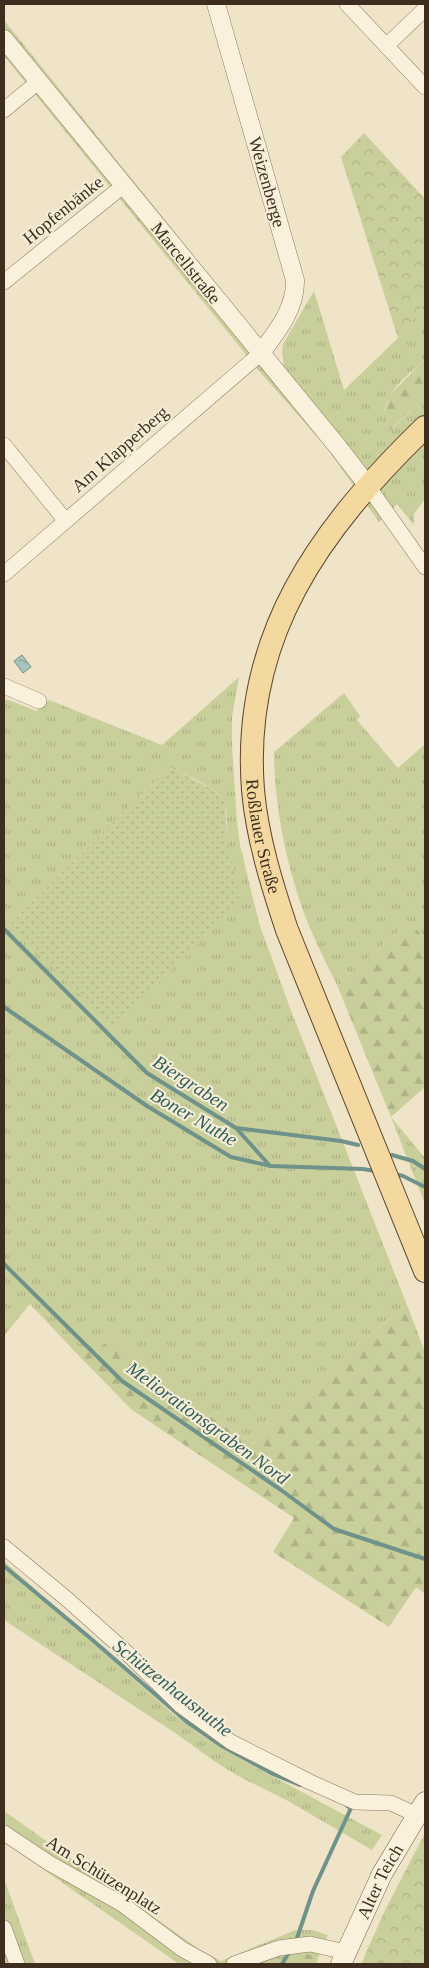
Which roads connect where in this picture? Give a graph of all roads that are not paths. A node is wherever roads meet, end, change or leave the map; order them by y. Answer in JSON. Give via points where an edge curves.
{"nodes":[{"id":1,"x":216,"y":4,"type":"edge"},
{"id":2,"x":346,"y":4,"type":"edge"},
{"id":3,"x":425,"y":9,"type":"edge"},
{"id":4,"x":4,"y":39,"type":"edge"},
{"id":5,"x":386,"y":46,"type":"junction"},
{"id":6,"x":38,"y":82,"type":"junction"},
{"id":7,"x":425,"y":87,"type":"edge"},
{"id":8,"x":4,"y":110,"type":"edge"},
{"id":9,"x":123,"y":186,"type":"junction"},
{"id":10,"x":4,"y":282,"type":"edge"},
{"id":11,"x":260,"y":354,"type":"junction"},
{"id":12,"x":425,"y":427,"type":"edge"},
{"id":13,"x":4,"y":445,"type":"edge"},
{"id":14,"x":368,"y":486,"type":"junction"},
{"id":15,"x":65,"y":520,"type":"junction"},
{"id":16,"x":425,"y":567,"type":"edge"},
{"id":17,"x":4,"y":574,"type":"edge"},
{"id":18,"x":4,"y":686,"type":"edge"},
{"id":19,"x":39,"y":701,"type":"dead end"},
{"id":20,"x":425,"y":1271,"type":"edge"},
{"id":21,"x":4,"y":1547,"type":"edge"},
{"id":22,"x":421,"y":1808,"type":"edge"},
{"id":23,"x":4,"y":1833,"type":"edge"},
{"id":24,"x":4,"y":1928,"type":"edge"},
{"id":25,"x":343,"y":1958,"type":"edge"},
{"id":26,"x":16,"y":1964,"type":"edge"},
{"id":27,"x":209,"y":1964,"type":"edge"},
{"id":28,"x":234,"y":1964,"type":"edge"}],
"edges":[{"from":1,"to":11,"type":"street","name":"Weizenberge","via":[[295,280],[293,302]]},
{"from":2,"to":5,"type":"street"},
{"from":3,"to":5,"type":"street"},
{"from":4,"to":6,"type":"street","name":"Marcellstraße"},
{"from":5,"to":7,"type":"street"},
{"from":6,"to":8,"type":"street"},
{"from":6,"to":9,"type":"street","name":"Marcellstraße"},
{"from":9,"to":10,"type":"street","name":"Hopfenbänke"},
{"from":9,"to":11,"type":"street","name":"Marcellstraße"},
{"from":11,"to":14,"type":"street","name":"Marcellstraße"},
{"from":11,"to":15,"type":"street","name":"Am Klapperberg"},
{"from":12,"to":14,"type":"main road","name":"Roßlauer Straße"},
{"from":13,"to":15,"type":"street"},
{"from":14,"to":16,"type":"street"},
{"from":14,"to":20,"type":"main road","name":"Roßlauer Straße","via":[[313,556],[278,624],[261,678],[252,761],[256,812],[277,900],[310,991]]},
{"from":15,"to":17,"type":"street","name":"Am Klapperberg"},
{"from":18,"to":19,"type":"street"},
{"from":21,"to":22,"type":"street","via":[[125,1651],[180,1705],[231,1742],[355,1802]]},
{"from":22,"to":25,"type":"main road","name":"Alter Teich","via":[[382,1874]]},
{"from":23,"to":27,"type":"street","name":"Am Schützenplatz","via":[[49,1863],[122,1904],[182,1949]]},
{"from":24,"to":26,"type":"street"},
{"from":25,"to":28,"type":"street","via":[[316,1945],[279,1948]]}]}
